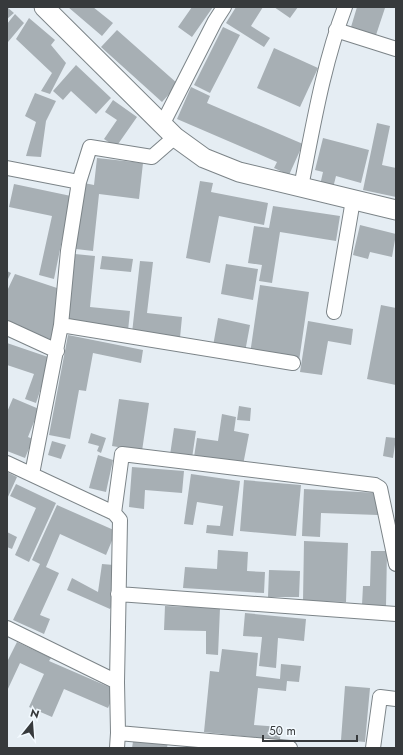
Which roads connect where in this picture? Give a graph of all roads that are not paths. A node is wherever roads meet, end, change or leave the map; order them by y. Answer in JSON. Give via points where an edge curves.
{"nodes":[{"id":1,"x":44,"y":7,"type":"edge"},
{"id":2,"x":224,"y":7,"type":"edge"},
{"id":3,"x":345,"y":7,"type":"edge"},
{"id":4,"x":336,"y":30,"type":"junction"},
{"id":5,"x":396,"y":49,"type":"edge"},
{"id":6,"x":169,"y":131,"type":"junction"},
{"id":7,"x":7,"y":168,"type":"edge"},
{"id":8,"x":79,"y":182,"type":"junction"},
{"id":9,"x":302,"y":187,"type":"junction"},
{"id":10,"x":352,"y":200,"type":"junction"},
{"id":11,"x":396,"y":210,"type":"edge"},
{"id":12,"x":334,"y":312,"type":"dead end"},
{"id":13,"x":61,"y":325,"type":"junction"},
{"id":14,"x":7,"y":328,"type":"edge"},
{"id":15,"x":57,"y":351,"type":"junction"},
{"id":16,"x":293,"y":363,"type":"dead end"},
{"id":17,"x":7,"y":463,"type":"edge"},
{"id":18,"x":32,"y":474,"type":"junction"},
{"id":19,"x":114,"y":513,"type":"junction"},
{"id":20,"x":396,"y":564,"type":"edge"},
{"id":21,"x":118,"y":594,"type":"junction"},
{"id":22,"x":396,"y":614,"type":"edge"},
{"id":23,"x":7,"y":628,"type":"edge"},
{"id":24,"x":117,"y":682,"type":"junction"},
{"id":25,"x":396,"y":699,"type":"edge"},
{"id":26,"x":118,"y":733,"type":"junction"},
{"id":27,"x":117,"y":748,"type":"edge"},
{"id":28,"x":290,"y":748,"type":"edge"},
{"id":29,"x":373,"y":748,"type":"edge"}],
"edges":[{"from":1,"to":6,"type":"street"},
{"from":2,"to":6,"type":"street","via":[[215,21]]},
{"from":3,"to":4,"type":"street"},
{"from":4,"to":5,"type":"street"},
{"from":4,"to":9,"type":"street","via":[[317,105]]},
{"from":6,"to":8,"type":"street","via":[[152,157],[90,147]]},
{"from":6,"to":9,"type":"street","via":[[204,158],[232,169]]},
{"from":7,"to":8,"type":"street"},
{"from":8,"to":13,"type":"street","via":[[68,251]]},
{"from":9,"to":10,"type":"street"},
{"from":10,"to":11,"type":"street"},
{"from":10,"to":12,"type":"street"},
{"from":13,"to":15,"type":"street"},
{"from":13,"to":16,"type":"street"},
{"from":14,"to":15,"type":"street"},
{"from":15,"to":18,"type":"street"},
{"from":17,"to":18,"type":"street"},
{"from":18,"to":19,"type":"street"},
{"from":19,"to":20,"type":"street","via":[[122,454],[375,485],[380,488]]},
{"from":19,"to":21,"type":"street","via":[[120,520]]},
{"from":21,"to":22,"type":"street"},
{"from":21,"to":24,"type":"street"},
{"from":23,"to":24,"type":"street"},
{"from":24,"to":26,"type":"street"},
{"from":25,"to":29,"type":"street","via":[[380,697]]},
{"from":26,"to":27,"type":"street"},
{"from":26,"to":28,"type":"street"}]}
